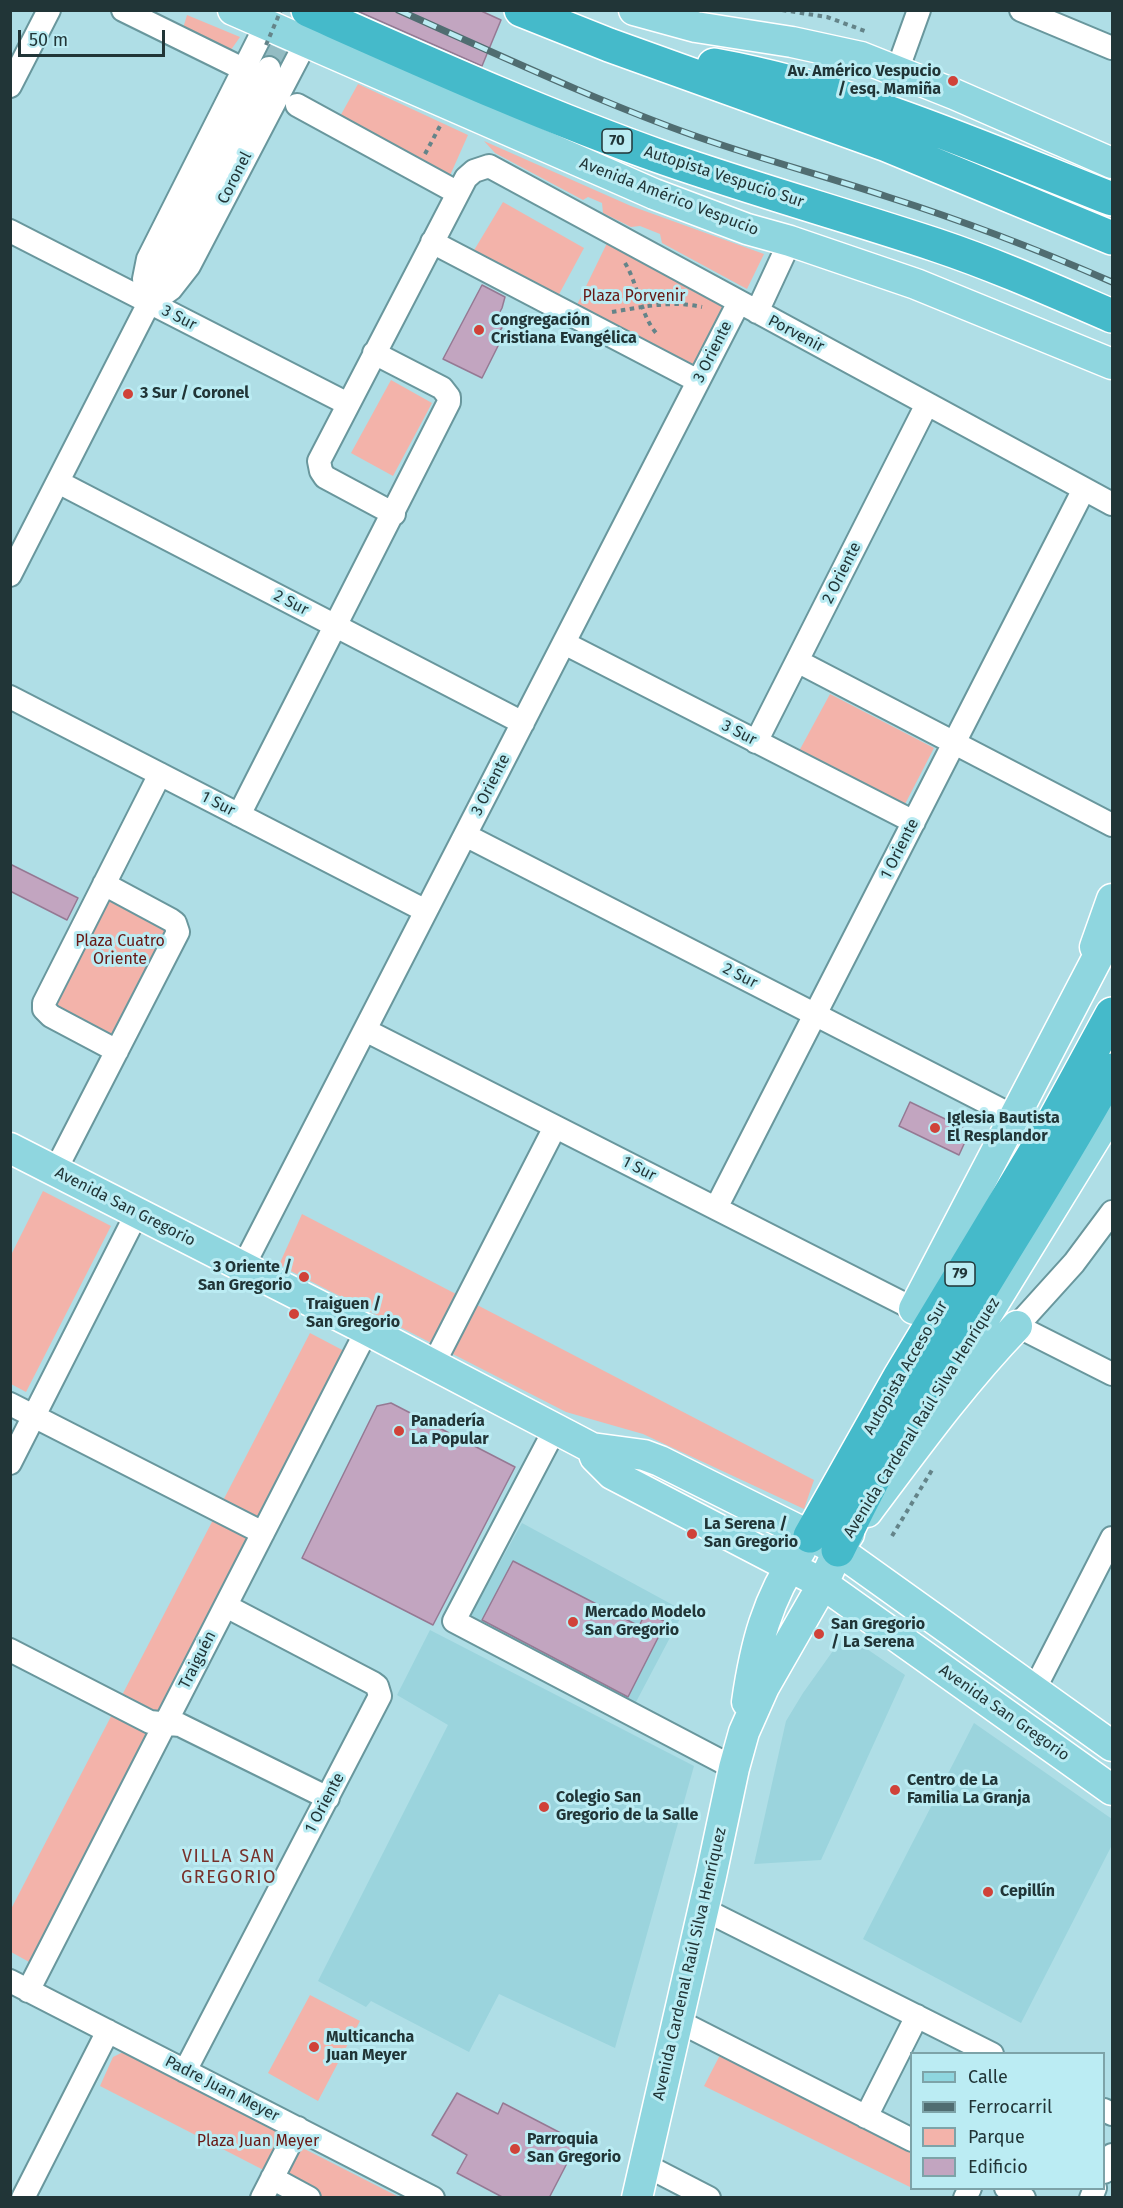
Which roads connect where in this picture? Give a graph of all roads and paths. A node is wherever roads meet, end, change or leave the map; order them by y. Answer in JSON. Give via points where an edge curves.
{"nodes":[{"id":1,"x":49,"y":10,"type":"edge"},
{"id":2,"x":123,"y":10,"type":"edge"},
{"id":3,"x":233,"y":10,"type":"edge"},
{"id":4,"x":521,"y":10,"type":"edge"},
{"id":5,"x":634,"y":10,"type":"edge"},
{"id":6,"x":919,"y":10,"type":"edge"},
{"id":7,"x":1021,"y":10,"type":"edge"},
{"id":8,"x":307,"y":26,"type":"edge"},
{"id":9,"x":271,"y":27,"type":"edge"},
{"id":10,"x":609,"y":45,"type":"junction"},
{"id":11,"x":1113,"y":48,"type":"edge"},
{"id":12,"x":269,"y":68,"type":"tunnel mouth"},
{"id":13,"x":245,"y":70,"type":"junction"},
{"id":14,"x":897,"y":71,"type":"junction"},
{"id":15,"x":10,"y":87,"type":"edge"},
{"id":16,"x":297,"y":105,"type":"dead end"},
{"id":17,"x":442,"y":120,"type":"dead end"},
{"id":18,"x":1113,"y":163,"type":"edge"},
{"id":19,"x":417,"y":171,"type":"junction"},
{"id":20,"x":458,"y":193,"type":"junction"},
{"id":21,"x":1113,"y":199,"type":"edge"},
{"id":22,"x":10,"y":231,"type":"edge"},
{"id":23,"x":1113,"y":238,"type":"edge"},
{"id":24,"x":790,"y":241,"type":"junction"},
{"id":25,"x":432,"y":242,"type":"junction"},
{"id":26,"x":624,"y":262,"type":"dead end"},
{"id":27,"x":696,"y":298,"type":"dead end"},
{"id":28,"x":150,"y":303,"type":"junction"},
{"id":29,"x":642,"y":307,"type":"junction"},
{"id":30,"x":748,"y":307,"type":"junction"},
{"id":31,"x":606,"y":313,"type":"dead end"},
{"id":32,"x":1113,"y":316,"type":"edge"},
{"id":33,"x":664,"y":340,"type":"dead end"},
{"id":34,"x":374,"y":353,"type":"junction"},
{"id":35,"x":1113,"y":364,"type":"edge"},
{"id":36,"x":698,"y":381,"type":"junction"},
{"id":37,"x":348,"y":404,"type":"junction"},
{"id":38,"x":927,"y":404,"type":"junction"},
{"id":39,"x":58,"y":482,"type":"junction"},
{"id":40,"x":1084,"y":489,"type":"junction"},
{"id":41,"x":1113,"y":504,"type":"edge"},
{"id":42,"x":393,"y":514,"type":"junction"},
{"id":43,"x":10,"y":575,"type":"edge"},
{"id":44,"x":336,"y":626,"type":"junction"},
{"id":45,"x":564,"y":643,"type":"junction"},
{"id":46,"x":797,"y":661,"type":"junction"},
{"id":47,"x":10,"y":697,"type":"edge"},
{"id":48,"x":523,"y":723,"type":"junction"},
{"id":49,"x":756,"y":741,"type":"junction"},
{"id":50,"x":955,"y":743,"type":"junction"},
{"id":51,"x":160,"y":774,"type":"junction"},
{"id":52,"x":239,"y":815,"type":"junction"},
{"id":53,"x":914,"y":822,"type":"junction"},
{"id":54,"x":1113,"y":825,"type":"edge"},
{"id":55,"x":465,"y":835,"type":"junction"},
{"id":56,"x":104,"y":884,"type":"junction"},
{"id":57,"x":1113,"y":899,"type":"edge"},
{"id":58,"x":426,"y":911,"type":"junction"},
{"id":59,"x":1113,"y":930,"type":"edge"},
{"id":60,"x":1077,"y":1001,"type":"junction"},
{"id":61,"x":1113,"y":1014,"type":"edge"},
{"id":62,"x":815,"y":1015,"type":"junction"},
{"id":63,"x":365,"y":1029,"type":"junction"},
{"id":64,"x":117,"y":1052,"type":"junction"},
{"id":65,"x":1113,"y":1070,"type":"edge"},
{"id":66,"x":1113,"y":1111,"type":"edge"},
{"id":67,"x":1016,"y":1117,"type":"junction"},
{"id":68,"x":555,"y":1126,"type":"junction"},
{"id":69,"x":10,"y":1148,"type":"edge"},
{"id":70,"x":56,"y":1171,"type":"junction"},
{"id":71,"x":716,"y":1209,"type":"junction"},
{"id":72,"x":1113,"y":1212,"type":"edge"},
{"id":73,"x":137,"y":1213,"type":"junction"},
{"id":74,"x":243,"y":1267,"type":"junction"},
{"id":75,"x":914,"y":1309,"type":"junction"},
{"id":76,"x":1017,"y":1326,"type":"junction"},
{"id":77,"x":367,"y":1330,"type":"junction"},
{"id":78,"x":433,"y":1365,"type":"junction"},
{"id":79,"x":1113,"y":1374,"type":"edge"},
{"id":80,"x":10,"y":1404,"type":"edge"},
{"id":81,"x":34,"y":1416,"type":"junction"},
{"id":82,"x":555,"y":1429,"type":"junction"},
{"id":83,"x":592,"y":1449,"type":"junction"},
{"id":84,"x":10,"y":1463,"type":"edge"},
{"id":85,"x":850,"y":1466,"type":"junction"},
{"id":86,"x":263,"y":1533,"type":"junction"},
{"id":87,"x":1113,"y":1538,"type":"edge"},
{"id":88,"x":824,"y":1543,"type":"junction"},
{"id":89,"x":789,"y":1566,"type":"junction"},
{"id":90,"x":823,"y":1584,"type":"junction"},
{"id":91,"x":226,"y":1606,"type":"junction"},
{"id":92,"x":10,"y":1650,"type":"edge"},
{"id":93,"x":1034,"y":1690,"type":"junction"},
{"id":94,"x":166,"y":1723,"type":"junction"},
{"id":95,"x":744,"y":1732,"type":"junction"},
{"id":96,"x":1113,"y":1746,"type":"edge"},
{"id":97,"x":734,"y":1768,"type":"junction"},
{"id":98,"x":1113,"y":1790,"type":"edge"},
{"id":99,"x":328,"y":1798,"type":"junction"},
{"id":100,"x":703,"y":1909,"type":"junction"},
{"id":101,"x":19,"y":1986,"type":"edge"},
{"id":102,"x":917,"y":2016,"type":"junction"},
{"id":103,"x":678,"y":2021,"type":"junction"},
{"id":104,"x":108,"y":2031,"type":"junction"},
{"id":105,"x":988,"y":2052,"type":"edge"},
{"id":106,"x":186,"y":2071,"type":"junction"},
{"id":107,"x":866,"y":2117,"type":"junction"},
{"id":108,"x":298,"y":2128,"type":"junction"},
{"id":109,"x":910,"y":2139,"type":"edge"},
{"id":110,"x":1113,"y":2155,"type":"edge"},
{"id":111,"x":645,"y":2165,"type":"junction"},
{"id":112,"x":1105,"y":2170,"type":"edge"},
{"id":113,"x":267,"y":2188,"type":"edge"},
{"id":114,"x":1010,"y":2190,"type":"edge"},
{"id":115,"x":23,"y":2198,"type":"edge"},
{"id":116,"x":309,"y":2198,"type":"edge"},
{"id":117,"x":433,"y":2198,"type":"edge"},
{"id":118,"x":637,"y":2198,"type":"edge"},
{"id":119,"x":709,"y":2198,"type":"edge"},
{"id":120,"x":1024,"y":2198,"type":"edge"}],
"edges":[{"from":1,"to":15,"type":"street"},
{"from":2,"to":13,"type":"street"},
{"from":3,"to":9,"type":"main road","name":"Avenida Américo Vespucio"},
{"from":4,"to":10,"type":"highway"},
{"from":5,"to":14,"type":"main road","via":[[696,27],[842,52]]},
{"from":6,"to":14,"type":"street"},
{"from":7,"to":11,"type":"street"},
{"from":8,"to":9,"type":"main road","name":"Avenida Américo Vespucio"},
{"from":8,"to":24,"type":"main road","name":"Avenida Américo Vespucio","via":[[654,194]]},
{"from":8,"to":28,"type":"street","name":"Coronel","via":[[189,266],[171,289]]},
{"from":8,"to":32,"type":"highway","name":"Autopista Vespucio Sur","number":"70","via":[[481,87],[609,138],[937,245]]},
{"from":9,"to":13,"type":"street"},
{"from":10,"to":21,"type":"highway","via":[[769,76],[860,101]]},
{"from":10,"to":23,"type":"highway","via":[[868,138]]},
{"from":12,"to":28,"type":"street","name":"Coronel"},
{"from":13,"to":28,"type":"street","via":[[148,259],[144,279]]},
{"from":14,"to":18,"type":"main road"},
{"from":16,"to":19,"type":"street"},
{"from":17,"to":19,"type":"path"},
{"from":19,"to":20,"type":"street"},
{"from":20,"to":25,"type":"street"},
{"from":20,"to":30,"type":"street","name":"Porvenir","via":[[466,178],[489,166]]},
{"from":22,"to":28,"type":"street","name":"3 Sur"},
{"from":24,"to":30,"type":"street","name":"3 Oriente"},
{"from":24,"to":35,"type":"main road","name":"Avenida Américo Vespucio","via":[[916,284]]},
{"from":25,"to":34,"type":"street"},
{"from":25,"to":36,"type":"street"},
{"from":26,"to":29,"type":"path","via":[[636,282]]},
{"from":27,"to":29,"type":"path","via":[[706,306],[685,303]]},
{"from":28,"to":37,"type":"street","name":"3 Sur"},
{"from":28,"to":39,"type":"street","name":"Coronel"},
{"from":29,"to":31,"type":"path"},
{"from":29,"to":33,"type":"path","via":[[653,331]]},
{"from":30,"to":36,"type":"street","name":"3 Oriente"},
{"from":30,"to":38,"type":"street","name":"Porvenir"},
{"from":34,"to":37,"type":"street"},
{"from":34,"to":42,"type":"street","via":[[442,388],[449,396],[447,408]]},
{"from":36,"to":45,"type":"street","name":"3 Oriente"},
{"from":37,"to":42,"type":"street","via":[[321,456],[321,471],[330,481]]},
{"from":38,"to":40,"type":"street","name":"Porvenir"},
{"from":38,"to":46,"type":"street","name":"2 Oriente"},
{"from":39,"to":43,"type":"street","name":"Coronel"},
{"from":39,"to":44,"type":"street","name":"2 Sur"},
{"from":40,"to":41,"type":"street","name":"Porvenir"},
{"from":40,"to":50,"type":"street","name":"1 Oriente"},
{"from":42,"to":44,"type":"street"},
{"from":44,"to":48,"type":"street","name":"2 Sur"},
{"from":44,"to":52,"type":"street"},
{"from":45,"to":48,"type":"street","name":"3 Oriente"},
{"from":45,"to":49,"type":"street","name":"3 Sur"},
{"from":46,"to":49,"type":"street","name":"2 Oriente"},
{"from":46,"to":50,"type":"street"},
{"from":47,"to":51,"type":"street","name":"1 Sur"},
{"from":48,"to":55,"type":"street","name":"3 Oriente"},
{"from":49,"to":53,"type":"street","name":"3 Sur"},
{"from":50,"to":53,"type":"street","name":"1 Oriente"},
{"from":50,"to":54,"type":"street"},
{"from":51,"to":52,"type":"street","name":"1 Sur"},
{"from":51,"to":56,"type":"street"},
{"from":52,"to":58,"type":"street","name":"1 Sur"},
{"from":53,"to":62,"type":"street","name":"1 Oriente"},
{"from":55,"to":58,"type":"street","name":"3 Oriente"},
{"from":55,"to":62,"type":"street","name":"2 Sur"},
{"from":56,"to":64,"type":"street","via":[[44,1009]]},
{"from":56,"to":64,"type":"street","via":[[171,920],[178,932]]},
{"from":57,"to":60,"type":"main road"},
{"from":58,"to":63,"type":"street","name":"3 Oriente"},
{"from":59,"to":60,"type":"main road"},
{"from":60,"to":67,"type":"main road"},
{"from":61,"to":85,"type":"highway","name":"Autopista Acceso Sur","number":"79"},
{"from":62,"to":67,"type":"street","name":"2 Sur"},
{"from":62,"to":71,"type":"street","name":"1 Oriente"},
{"from":63,"to":68,"type":"street","name":"1 Sur"},
{"from":63,"to":74,"type":"street","name":"3 Oriente"},
{"from":64,"to":70,"type":"street"},
{"from":65,"to":88,"type":"highway","name":"Autopista Acceso Sur","number":"79","via":[[926,1382],[868,1487]]},
{"from":66,"to":88,"type":"main road","name":"Avenida Cardenal Raúl Silva Henríquez","via":[[1040,1231]]},
{"from":67,"to":75,"type":"main road"},
{"from":68,"to":71,"type":"street","name":"1 Sur"},
{"from":68,"to":78,"type":"street"},
{"from":69,"to":70,"type":"main road","name":"Avenida San Gregorio"},
{"from":70,"to":73,"type":"main road","name":"Avenida San Gregorio"},
{"from":71,"to":75,"type":"street","name":"1 Sur"},
{"from":72,"to":76,"type":"street","name":"Avenida Cardenal Raúl Silva Henríquez","via":[[1074,1263]]},
{"from":73,"to":74,"type":"main road","name":"Avenida San Gregorio"},
{"from":73,"to":81,"type":"street"},
{"from":74,"to":77,"type":"main road","name":"Avenida San Gregorio"},
{"from":75,"to":85,"type":"highway","via":[[868,1413]]},
{"from":76,"to":79,"type":"street"},
{"from":76,"to":88,"type":"main road"},
{"from":77,"to":78,"type":"main road","name":"Avenida San Gregorio"},
{"from":77,"to":86,"type":"street","name":"Traiguén"},
{"from":78,"to":82,"type":"main road","name":"Avenida San Gregorio"},
{"from":80,"to":81,"type":"street"},
{"from":81,"to":84,"type":"street"},
{"from":81,"to":86,"type":"street"},
{"from":82,"to":83,"type":"main road","name":"Avenida San Gregorio"},
{"from":82,"to":97,"type":"street","via":[[454,1621]]},
{"from":83,"to":88,"type":"main road","name":"Avenida San Gregorio","via":[[644,1455]]},
{"from":83,"to":89,"type":"main road","name":"Avenida San Gregorio","via":[[612,1474]]},
{"from":85,"to":88,"type":"highway","name":"Autopista Acceso Sur","number":"79"},
{"from":86,"to":91,"type":"street","name":"Traiguén"},
{"from":87,"to":93,"type":"street"},
{"from":88,"to":89,"type":"main road","name":"Avenida Cardenal Raúl Silva Henríquez"},
{"from":88,"to":90,"type":"main road","name":"Avenida Cardenal Raúl Silva Henríquez"},
{"from":88,"to":93,"type":"main road","name":"Avenida San Gregorio"},
{"from":89,"to":90,"type":"main road","name":"Avenida San Gregorio"},
{"from":89,"to":95,"type":"main road","name":"Avenida Cardenal Raúl Silva Henríquez","via":[[762,1627]]},
{"from":90,"to":95,"type":"main road","name":"Avenida Cardenal Raúl Silva Henríquez","via":[[764,1687]]},
{"from":90,"to":98,"type":"main road","name":"Avenida San Gregorio"},
{"from":91,"to":94,"type":"street","name":"Traiguén"},
{"from":91,"to":99,"type":"street","name":"1 Oriente","via":[[377,1686],[378,1701]]},
{"from":92,"to":94,"type":"street","via":[[150,1722]]},
{"from":93,"to":96,"type":"main road","name":"Avenida San Gregorio"},
{"from":94,"to":99,"type":"street","via":[[180,1725]]},
{"from":94,"to":101,"type":"street","name":"Traiguén"},
{"from":95,"to":97,"type":"main road","name":"Avenida Cardenal Raúl Silva Henríquez"},
{"from":97,"to":100,"type":"main road","name":"Avenida Cardenal Raúl Silva Henríquez"},
{"from":99,"to":106,"type":"street","name":"1 Oriente"},
{"from":100,"to":102,"type":"street"},
{"from":100,"to":103,"type":"main road","name":"Avenida Cardenal Raúl Silva Henríquez"},
{"from":101,"to":104,"type":"street","name":"Padre Juan Meyer"},
{"from":102,"to":105,"type":"street"},
{"from":102,"to":107,"type":"street"},
{"from":103,"to":107,"type":"street"},
{"from":103,"to":111,"type":"main road","name":"Avenida Cardenal Raúl Silva Henríquez"},
{"from":104,"to":106,"type":"street","name":"Padre Juan Meyer"},
{"from":104,"to":115,"type":"street"},
{"from":106,"to":108,"type":"street","name":"Padre Juan Meyer"},
{"from":107,"to":109,"type":"street"},
{"from":108,"to":113,"type":"street"},
{"from":108,"to":117,"type":"street","name":"Padre Juan Meyer"},
{"from":110,"to":112,"type":"street"},
{"from":111,"to":118,"type":"main road","name":"Avenida Cardenal Raúl Silva Henríquez"},
{"from":111,"to":119,"type":"street"},
{"from":113,"to":116,"type":"street"},
{"from":114,"to":120,"type":"street"}]}
